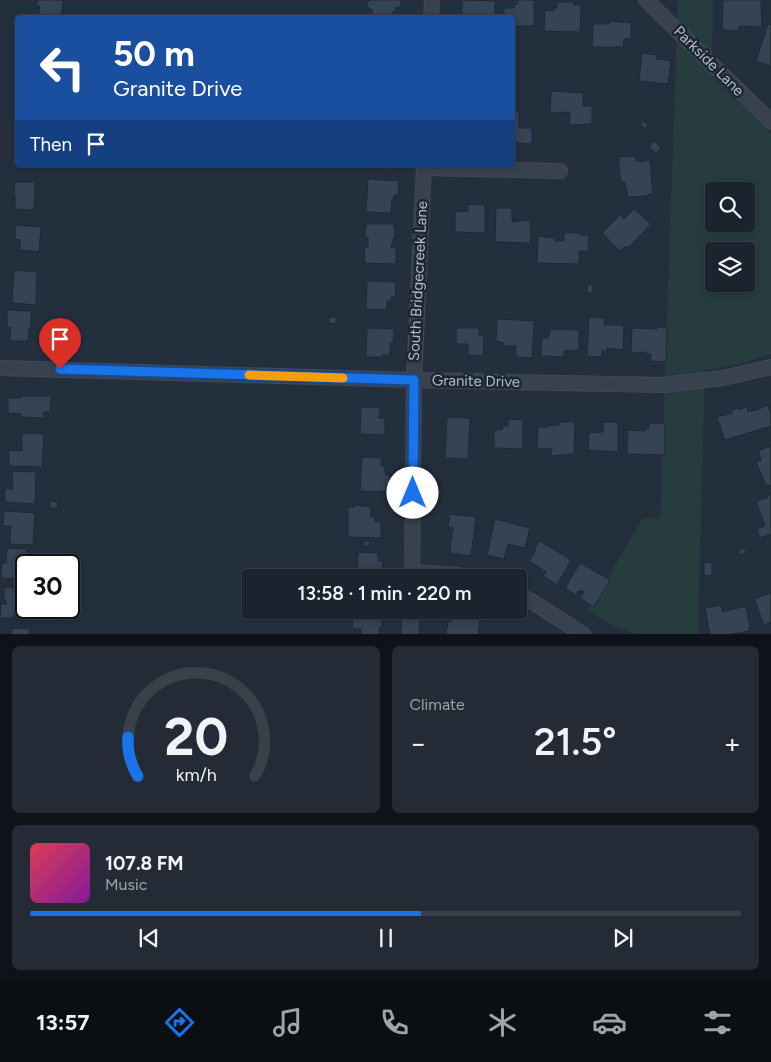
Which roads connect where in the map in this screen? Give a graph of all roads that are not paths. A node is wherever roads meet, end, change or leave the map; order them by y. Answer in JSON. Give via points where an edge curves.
{"nodes":[{"id":1,"x":432,"y":0,"type":"edge"},
{"id":2,"x":646,"y":0,"type":"edge"},
{"id":3,"x":431,"y":15,"type":"edge"},
{"id":4,"x":771,"y":122,"type":"edge"},
{"id":5,"x":424,"y":167,"type":"edge"},
{"id":6,"x":560,"y":171,"type":"dead end"},
{"id":7,"x":771,"y":367,"type":"edge"},
{"id":8,"x":0,"y":368,"type":"edge"},
{"id":9,"x":414,"y":380,"type":"junction"},
{"id":10,"x":412,"y":569,"type":"edge"},
{"id":11,"x":527,"y":599,"type":"edge"},
{"id":12,"x":411,"y":619,"type":"edge"},
{"id":13,"x":410,"y":634,"type":"edge"},
{"id":14,"x":584,"y":634,"type":"edge"}],
"edges":[{"from":1,"to":3,"type":"street"},
{"from":2,"to":4,"type":"street","name":"Parkside Lane"},
{"from":5,"to":6,"type":"street"},
{"from":5,"to":9,"type":"street","name":"South Bridgecreek Lane"},
{"from":7,"to":9,"type":"street","name":"Granite Drive","via":[[723,378],[663,384]]},
{"from":8,"to":9,"type":"street","name":"Granite Drive"},
{"from":9,"to":10,"type":"street","name":"South Bridgecreek Lane"},
{"from":11,"to":14,"type":"street"},
{"from":12,"to":13,"type":"street"}]}
